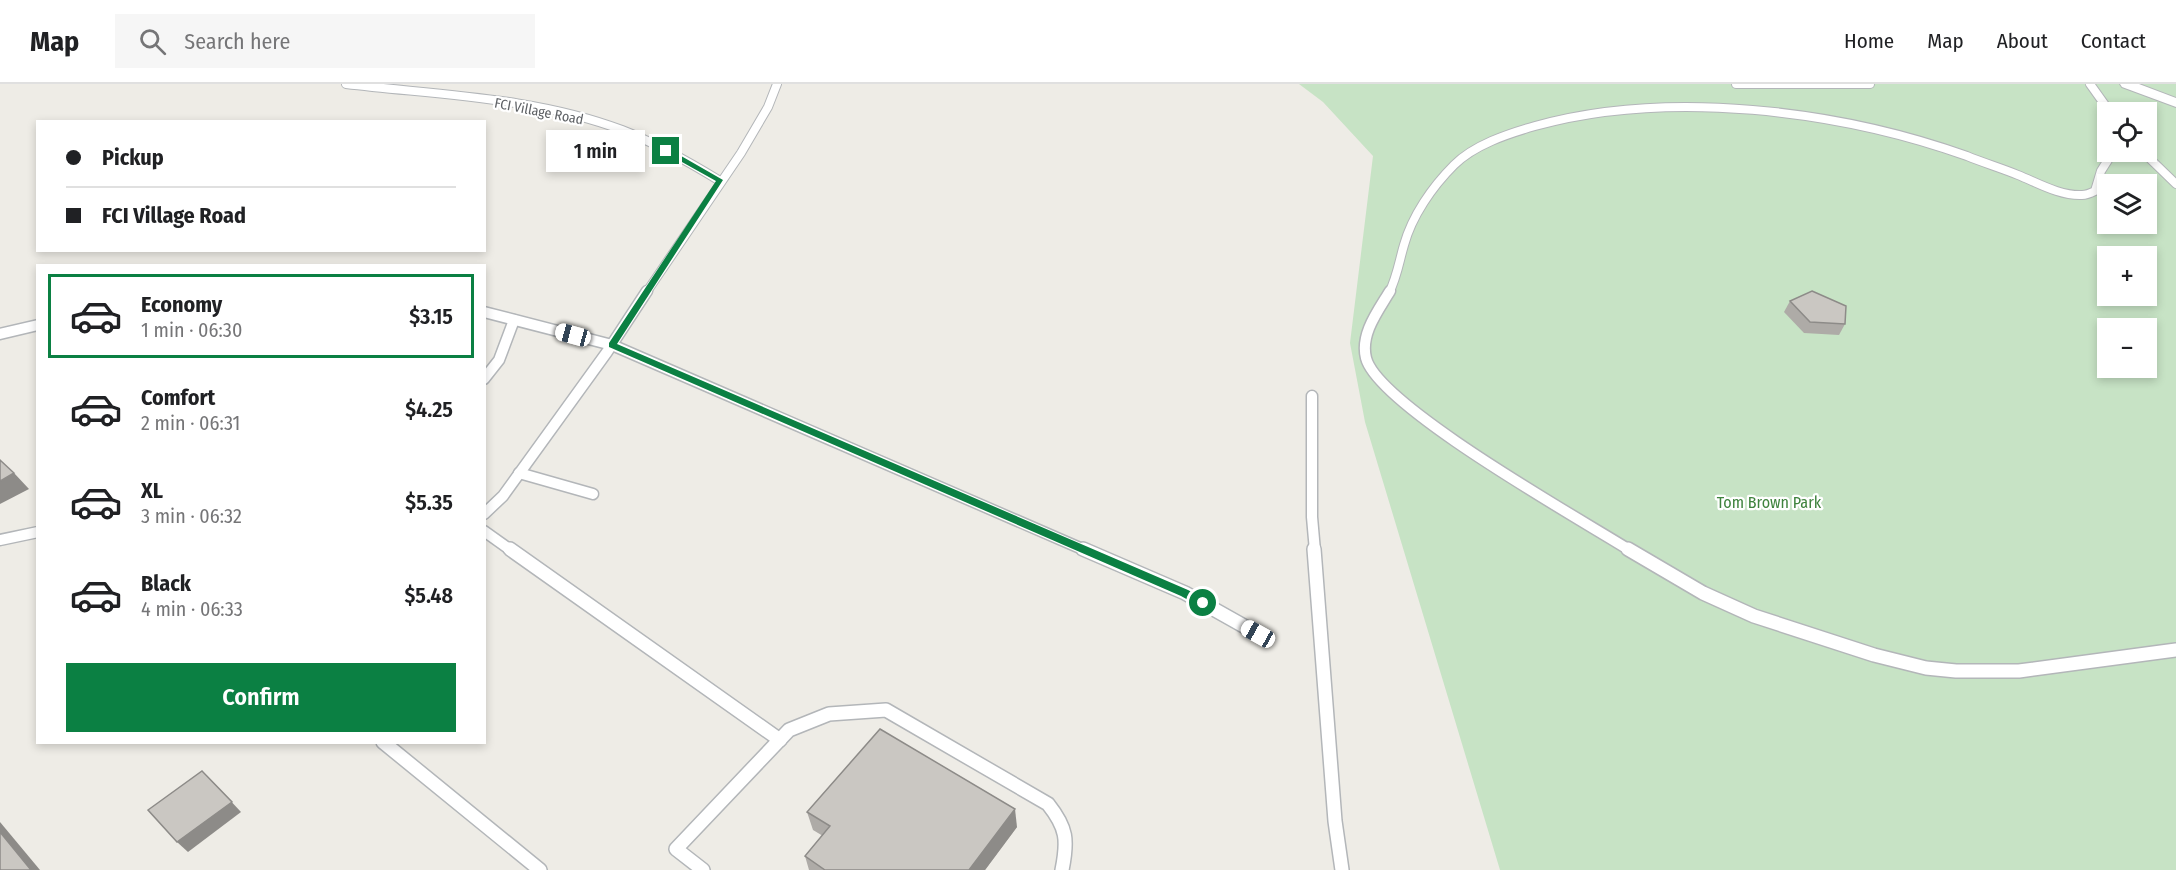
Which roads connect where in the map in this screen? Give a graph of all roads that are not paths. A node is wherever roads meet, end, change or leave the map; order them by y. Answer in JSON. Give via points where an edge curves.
{"nodes":[{"id":1,"x":346,"y":84,"type":"edge"},
{"id":2,"x":777,"y":84,"type":"edge"},
{"id":3,"x":1736,"y":84,"type":"edge"},
{"id":4,"x":1870,"y":84,"type":"edge"},
{"id":5,"x":2090,"y":84,"type":"edge"},
{"id":6,"x":2127,"y":84,"type":"edge"},
{"id":7,"x":2103,"y":102,"type":"edge"},
{"id":8,"x":2176,"y":103,"type":"edge"},
{"id":9,"x":2107,"y":162,"type":"edge"},
{"id":10,"x":2153,"y":162,"type":"edge"},
{"id":11,"x":720,"y":180,"type":"junction"},
{"id":12,"x":2176,"y":184,"type":"edge"},
{"id":13,"x":486,"y":313,"type":"edge"},
{"id":14,"x":514,"y":320,"type":"junction"},
{"id":15,"x":36,"y":325,"type":"edge"},
{"id":16,"x":0,"y":334,"type":"edge"},
{"id":17,"x":612,"y":345,"type":"junction"},
{"id":18,"x":486,"y":376,"type":"edge"},
{"id":19,"x":1312,"y":396,"type":"dead end"},
{"id":20,"x":519,"y":473,"type":"junction"},
{"id":21,"x":593,"y":494,"type":"dead end"},
{"id":22,"x":486,"y":512,"type":"edge"},
{"id":23,"x":36,"y":532,"type":"edge"},
{"id":24,"x":486,"y":532,"type":"edge"},
{"id":25,"x":0,"y":540,"type":"edge"},
{"id":26,"x":1258,"y":634,"type":"dead end"},
{"id":27,"x":2176,"y":650,"type":"edge"},
{"id":28,"x":780,"y":740,"type":"junction"},
{"id":29,"x":386,"y":744,"type":"edge"},
{"id":30,"x":540,"y":870,"type":"edge"},
{"id":31,"x":703,"y":870,"type":"edge"},
{"id":32,"x":1062,"y":870,"type":"edge"},
{"id":33,"x":1342,"y":870,"type":"edge"}],
"edges":[{"from":1,"to":11,"type":"lane","name":"FCI Village Road","via":[[531,108],[584,119],[651,142]]},
{"from":2,"to":11,"type":"lane","via":[[741,153]]},
{"from":3,"to":4,"type":"lane"},
{"from":5,"to":7,"type":"lane"},
{"from":6,"to":8,"type":"street"},
{"from":9,"to":27,"type":"lane","via":[[2095,191],[2080,195],[1925,142],[1806,114],[1658,104],[1547,119],[1483,144],[1452,166],[1418,213],[1404,242],[1394,283],[1367,335],[1364,349],[1368,366],[1386,387],[1453,440],[1684,583],[1754,616],[1887,660],[1930,669],[2011,670]]},
{"from":10,"to":12,"type":"lane"},
{"from":11,"to":17,"type":"lane"},
{"from":13,"to":14,"type":"lane"},
{"from":14,"to":17,"type":"lane"},
{"from":14,"to":18,"type":"lane","via":[[499,360]]},
{"from":15,"to":16,"type":"lane"},
{"from":17,"to":20,"type":"lane"},
{"from":17,"to":26,"type":"lane","via":[[1185,593]]},
{"from":19,"to":33,"type":"lane","via":[[1312,517]]},
{"from":20,"to":21,"type":"lane"},
{"from":20,"to":22,"type":"lane"},
{"from":23,"to":25,"type":"lane"},
{"from":24,"to":28,"type":"lane"},
{"from":28,"to":31,"type":"lane","via":[[676,849]]},
{"from":28,"to":32,"type":"lane","via":[[789,730],[829,714],[886,710],[1048,804],[1061,819],[1068,842]]},
{"from":29,"to":30,"type":"lane"}]}
